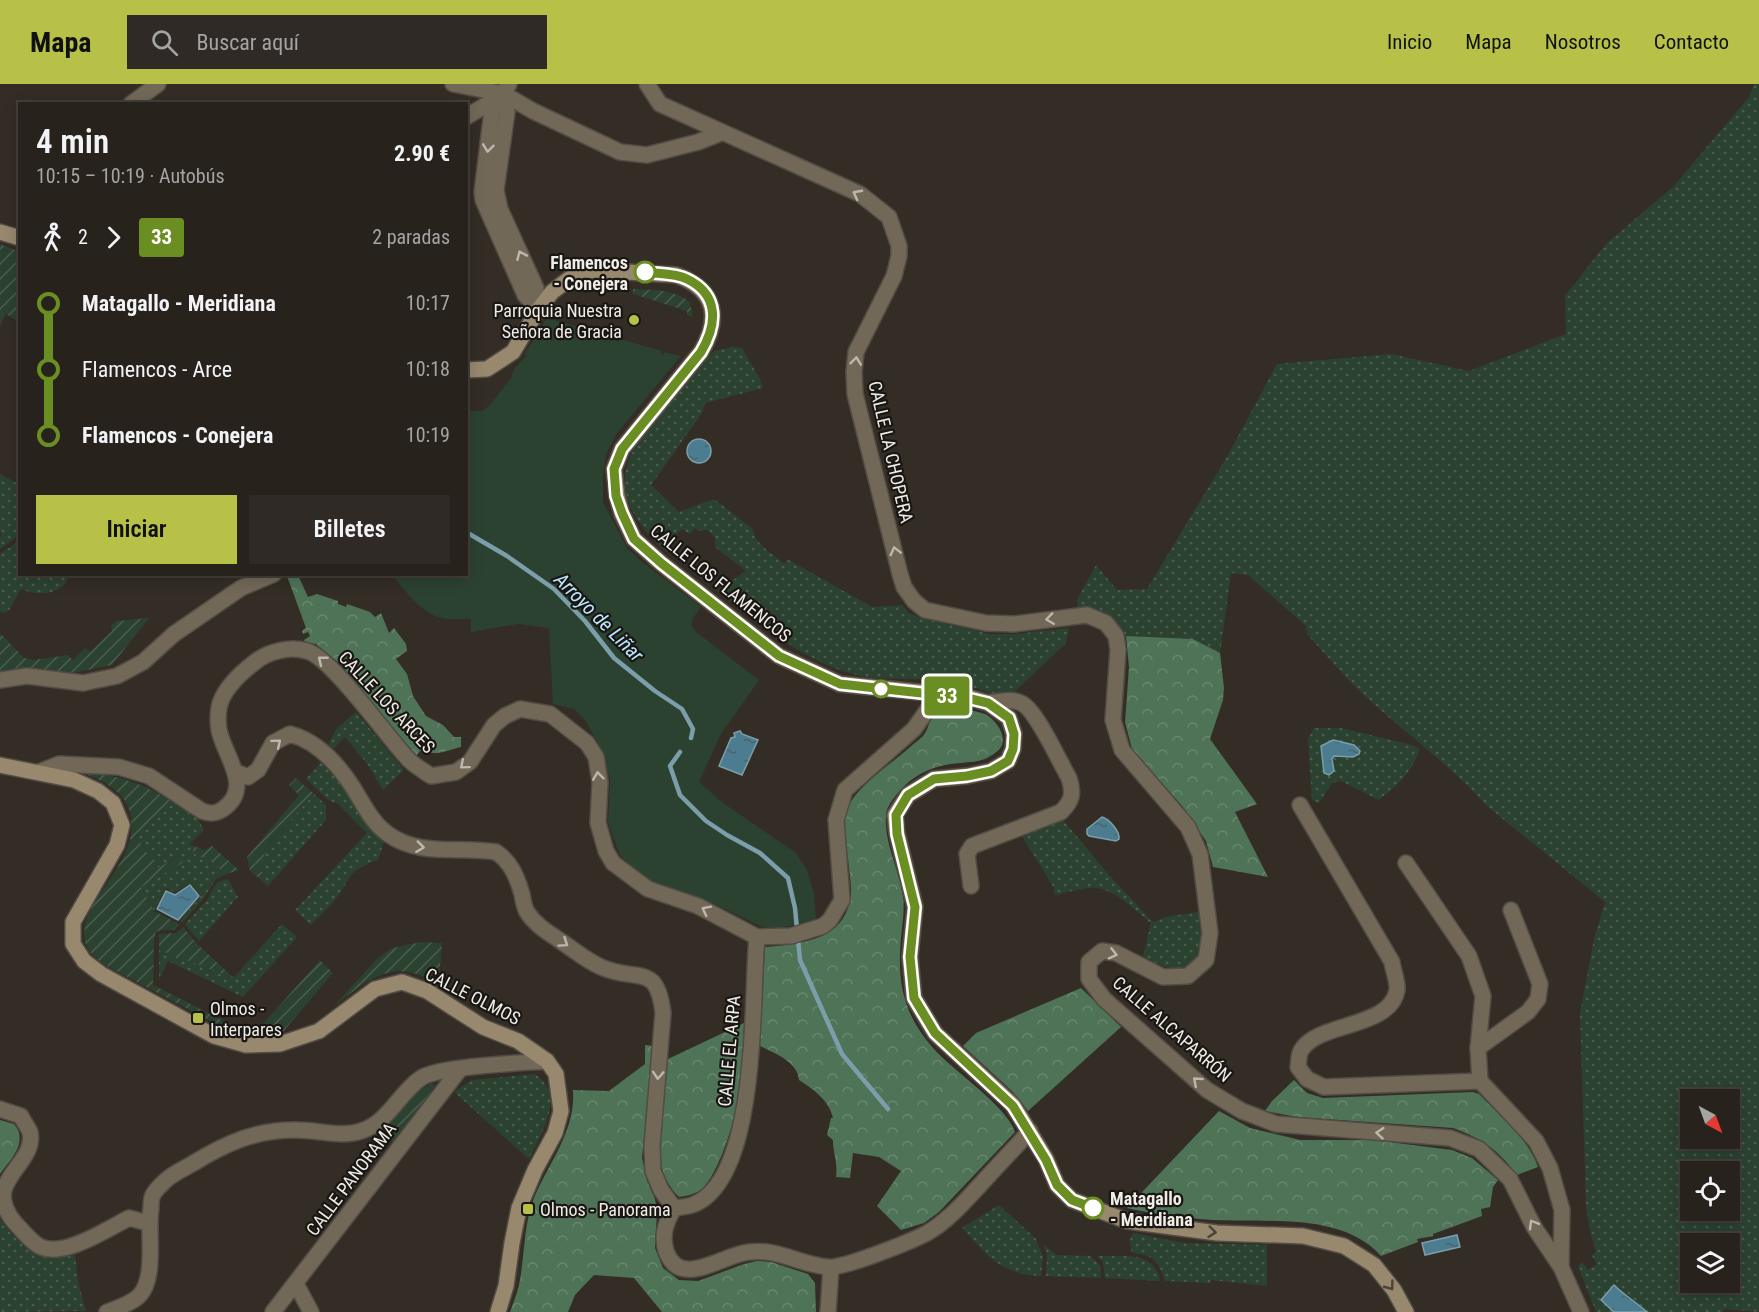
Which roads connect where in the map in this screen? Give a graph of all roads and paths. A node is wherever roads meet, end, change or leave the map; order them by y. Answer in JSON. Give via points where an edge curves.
{"nodes":[{"id":1,"x":158,"y":84,"type":"edge"},
{"id":2,"x":453,"y":84,"type":"edge"},
{"id":3,"x":647,"y":84,"type":"edge"},
{"id":4,"x":507,"y":89,"type":"edge"},
{"id":5,"x":134,"y":102,"type":"edge"},
{"id":6,"x":468,"y":116,"type":"edge"},
{"id":7,"x":721,"y":133,"type":"junction"},
{"id":8,"x":0,"y":232,"type":"edge"},
{"id":9,"x":18,"y":237,"type":"edge"},
{"id":10,"x":538,"y":310,"type":"junction"},
{"id":11,"x":468,"y":369,"type":"edge"},
{"id":12,"x":269,"y":576,"type":"edge"},
{"id":13,"x":1106,"y":623,"type":"joint"},
{"id":14,"x":0,"y":680,"type":"edge"},
{"id":15,"x":938,"y":695,"type":"junction"},
{"id":16,"x":988,"y":703,"type":"junction"},
{"id":17,"x":0,"y":765,"type":"edge"},
{"id":18,"x":39,"y":772,"type":"junction"},
{"id":19,"x":236,"y":772,"type":"junction"},
{"id":20,"x":1300,"y":805,"type":"dead end"},
{"id":21,"x":1406,"y":863,"type":"dead end"},
{"id":22,"x":971,"y":886,"type":"dead end"},
{"id":23,"x":1511,"y":910,"type":"dead end"},
{"id":24,"x":762,"y":937,"type":"junction"},
{"id":25,"x":1478,"y":1048,"type":"junction"},
{"id":26,"x":547,"y":1061,"type":"junction"},
{"id":27,"x":460,"y":1069,"type":"junction"},
{"id":28,"x":1480,"y":1081,"type":"junction"},
{"id":29,"x":0,"y":1109,"type":"edge"},
{"id":30,"x":1030,"y":1131,"type":"junction"},
{"id":31,"x":674,"y":1208,"type":"junction"},
{"id":32,"x":148,"y":1223,"type":"junction"},
{"id":33,"x":1562,"y":1267,"type":"junction"},
{"id":34,"x":831,"y":1268,"type":"junction"},
{"id":35,"x":296,"y":1284,"type":"junction"},
{"id":36,"x":107,"y":1312,"type":"edge"},
{"id":37,"x":273,"y":1312,"type":"edge"},
{"id":38,"x":311,"y":1312,"type":"edge"},
{"id":39,"x":498,"y":1312,"type":"edge"},
{"id":40,"x":828,"y":1312,"type":"edge"},
{"id":41,"x":1406,"y":1312,"type":"edge"},
{"id":42,"x":1581,"y":1312,"type":"edge"}],
"edges":[{"from":1,"to":5,"type":"street"},
{"from":2,"to":4,"type":"street"},
{"from":3,"to":7,"type":"street","name":"CALLE LA CHOPERA","via":[[660,104]]},
{"from":4,"to":6,"type":"street"},
{"from":4,"to":7,"type":"street","via":[[533,111],[621,152],[647,155]]},
{"from":4,"to":10,"type":"street","via":[[496,190],[500,209],[536,288]]},
{"from":13,"to":7,"type":"street","name":"CALLE LA CHOPERA","one_way":true,"via":[[1087,615],[1014,624],[986,623],[925,610],[914,601],[904,587],[855,394],[856,352],[894,276],[899,246],[889,217],[860,194]]},
{"from":8,"to":9,"type":"street"},
{"from":10,"to":11,"type":"street","name":"CALLE LOS FLAMENCOS","via":[[513,352],[487,369]]},
{"from":10,"to":15,"type":"street","name":"CALLE LOS FLAMENCOS","via":[[568,279],[593,270],[676,275],[704,291],[714,309],[709,339],[622,449],[614,469],[616,496],[634,539],[779,656],[840,684]]},
{"from":12,"to":14,"type":"street","via":[[241,588],[174,634],[142,662],[117,676],[82,683],[27,676]]},
{"from":33,"to":13,"type":"street","name":"CALLE ALCAPARRÓN","one_way":true,"via":[[1534,1227],[1510,1179],[1479,1149],[1450,1138],[1276,1124],[1256,1117],[1207,1090],[1104,999],[1089,979],[1089,962],[1102,951],[1116,953],[1163,977],[1188,976],[1206,960],[1210,933],[1200,854],[1188,827],[1122,750],[1116,735],[1113,720],[1118,650],[1116,636]]},
{"from":15,"to":16,"type":"street","name":"CALLE LOS FLAMENCOS"},
{"from":15,"to":24,"type":"street","via":[[914,729],[845,790],[836,820],[842,900],[830,920],[816,929],[791,936]]},
{"from":16,"to":22,"type":"street","via":[[1021,703],[1034,715],[1073,790],[1071,802],[1061,812],[972,846],[967,854]]},
{"from":16,"to":30,"type":"street","via":[[1009,718],[1014,734],[1008,761],[991,771],[934,779],[908,795],[896,815],[896,824],[915,907],[910,957],[914,998],[935,1033],[994,1086]]},
{"from":17,"to":18,"type":"street","name":"CALLE OLMOS"},
{"from":18,"to":19,"type":"street","via":[[59,764],[119,767],[149,776],[202,811],[217,813],[231,803],[236,792]]},
{"from":18,"to":26,"type":"street","name":"CALLE OLMOS","via":[[74,780],[98,791],[113,803],[122,825],[117,845],[73,922],[73,944],[84,961],[101,974],[214,1036],[246,1045],[280,1044],[319,1031],[375,989],[402,982],[483,1027],[518,1041]]},
{"from":24,"to":19,"type":"street","name":"CALLE LOS ARCES","one_way":true,"via":[[698,906],[648,889],[613,863],[598,823],[600,783],[596,757],[587,743],[550,714],[520,709],[505,716],[494,725],[470,762],[456,772],[431,776],[411,762],[317,655],[283,649],[257,660],[227,690],[219,706],[219,730]]},
{"from":19,"to":31,"type":"street","one_way":true,"via":[[248,777],[258,770],[273,743],[290,734],[303,737],[338,766],[368,814],[388,835],[412,847],[496,852],[504,857],[517,878],[526,911],[538,926],[602,967],[647,977],[655,984],[663,1013],[653,1171]]},
{"from":20,"to":28,"type":"street","via":[[1392,962],[1397,990],[1391,1003],[1378,1014],[1310,1040],[1300,1051],[1298,1067],[1307,1079],[1324,1087]]},
{"from":21,"to":25,"type":"street","via":[[1469,956],[1483,996]]},
{"from":23,"to":25,"type":"street","via":[[1540,984],[1538,999],[1528,1012]]},
{"from":24,"to":31,"type":"street","name":"CALLE EL ARPA","via":[[746,1109],[735,1147],[722,1177],[710,1192],[693,1204]]},
{"from":25,"to":28,"type":"street"},
{"from":26,"to":27,"type":"street"},
{"from":26,"to":39,"type":"street","via":[[556,1074],[561,1111],[555,1133],[519,1208]]},
{"from":27,"to":32,"type":"street","via":[[423,1076],[379,1122],[360,1132],[272,1130],[226,1144],[167,1178],[153,1195]]},
{"from":27,"to":35,"type":"street","name":"CALLE PANORAMA"},
{"from":28,"to":33,"type":"street","via":[[1536,1141],[1550,1168],[1562,1210]]},
{"from":29,"to":32,"type":"street","via":[[21,1116],[30,1133],[27,1152],[3,1192],[4,1206],[10,1218],[41,1247],[71,1247],[129,1218]]},
{"from":30,"to":34,"type":"street","via":[[950,1217],[927,1233]]},
{"from":30,"to":41,"type":"street","one_way":true,"via":[[1057,1185],[1072,1200],[1127,1221],[1217,1233],[1304,1236],[1344,1246],[1374,1265]]},
{"from":31,"to":34,"type":"street","via":[[665,1222],[663,1243],[670,1261],[682,1269],[699,1269],[748,1252],[773,1252]]},
{"from":32,"to":36,"type":"street","via":[[150,1271],[146,1286],[139,1296]]},
{"from":33,"to":42,"type":"street","name":"CALLE ALCAPARRÓN"},
{"from":34,"to":40,"type":"street"},
{"from":35,"to":37,"type":"street","name":"CALLE PANORAMA"},
{"from":35,"to":38,"type":"street"}]}
